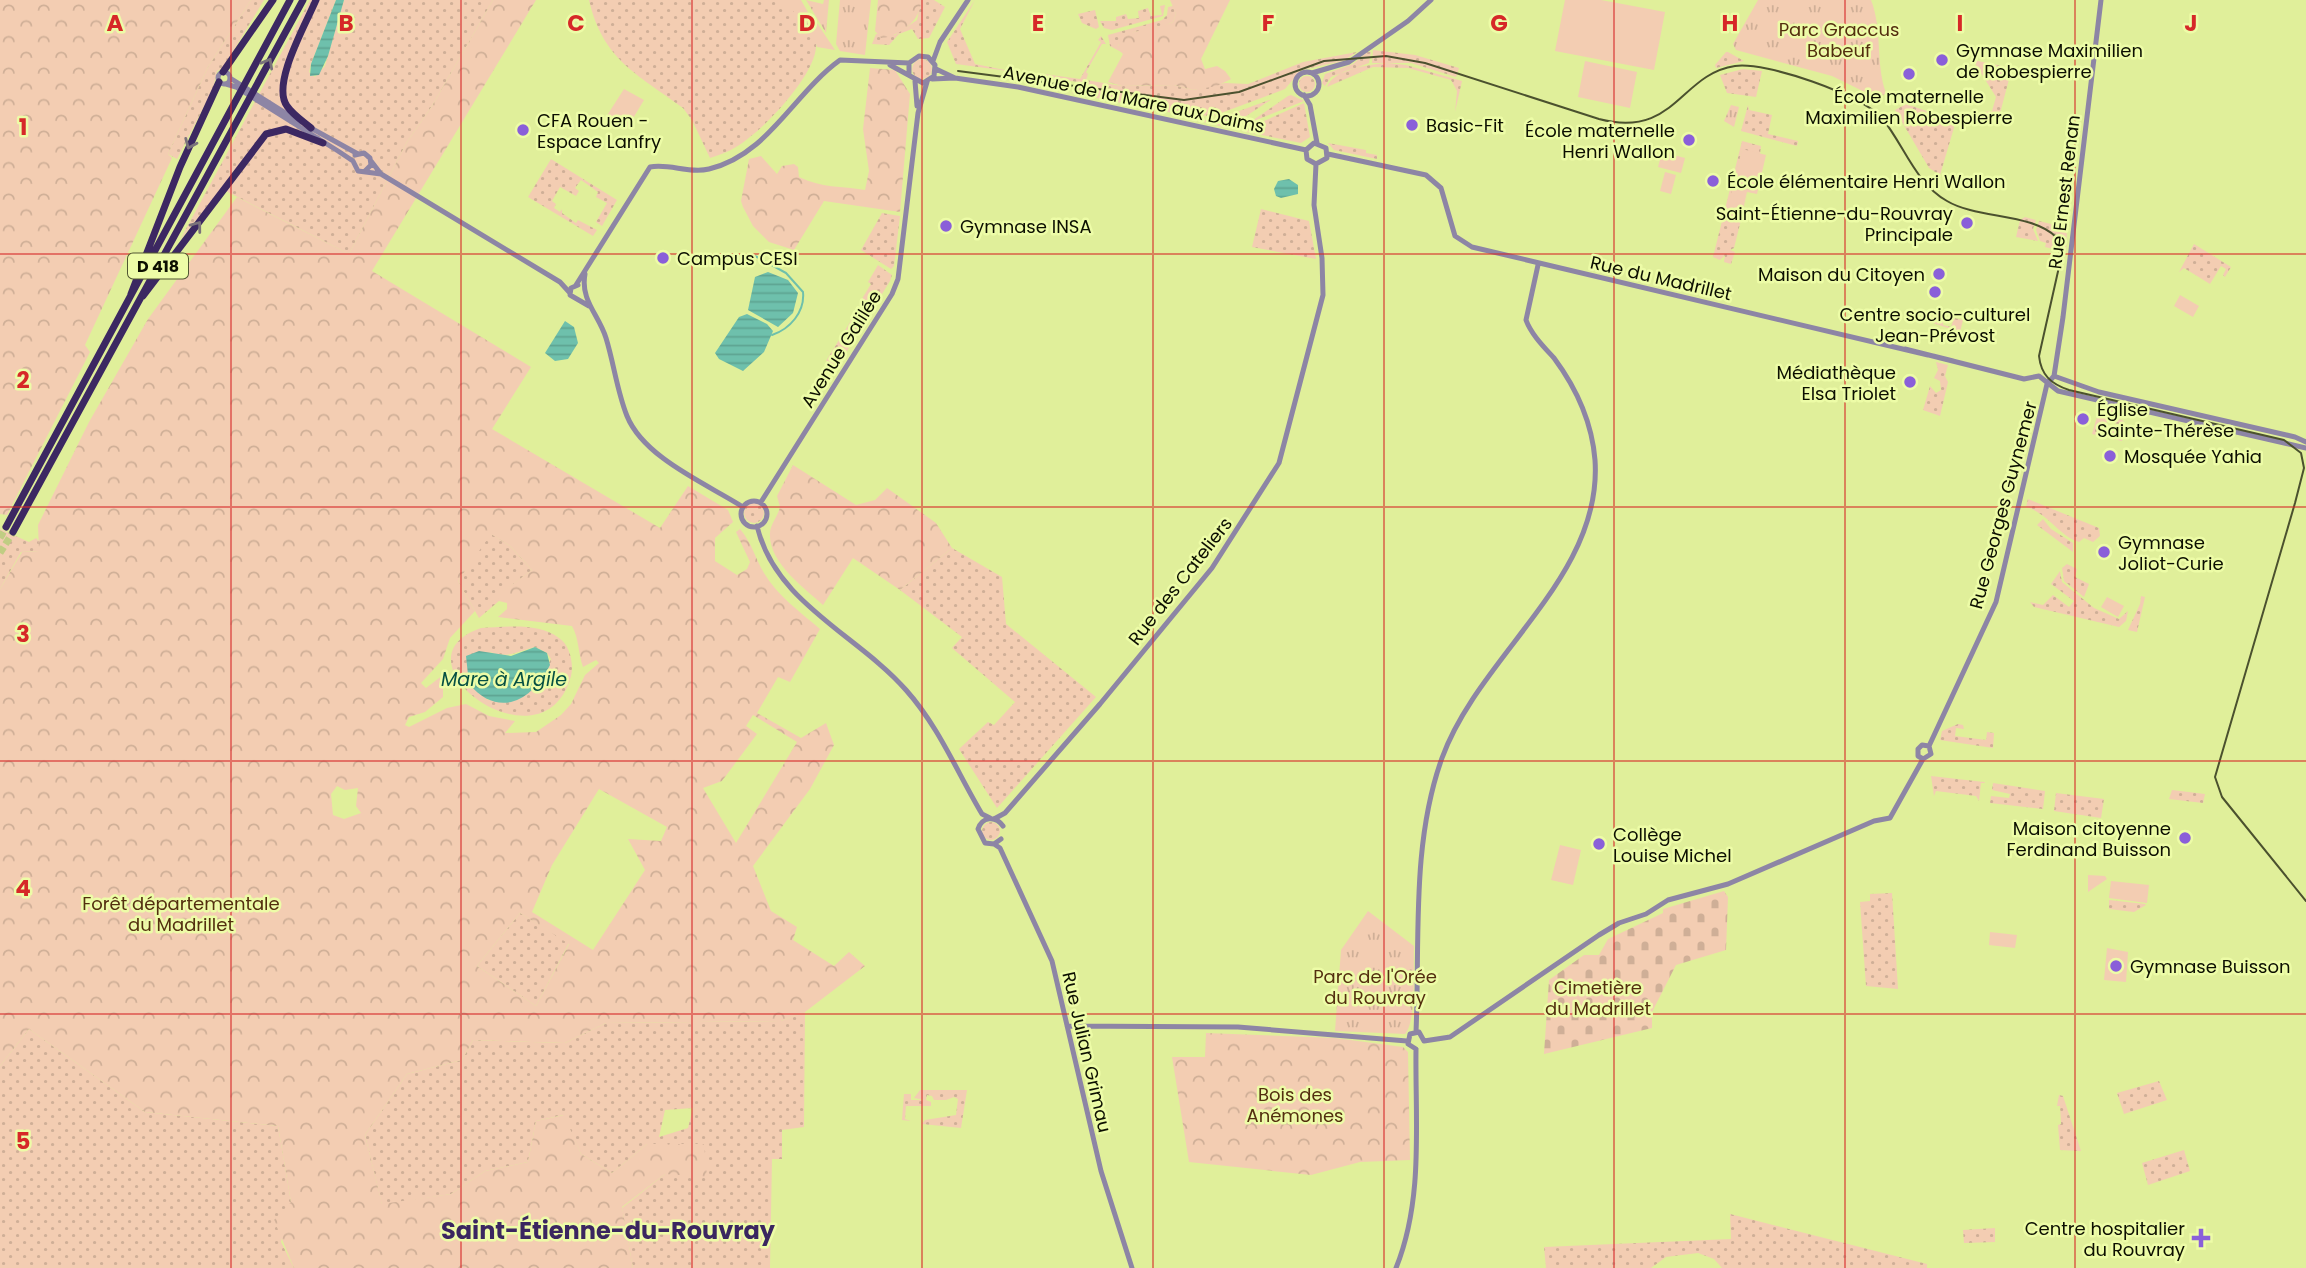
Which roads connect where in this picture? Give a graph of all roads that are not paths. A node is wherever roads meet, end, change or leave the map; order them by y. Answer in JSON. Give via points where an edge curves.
{"nodes":[{"id":1,"x":273,"y":0,"type":"edge"},
{"id":2,"x":290,"y":0,"type":"edge"},
{"id":3,"x":303,"y":0,"type":"edge"},
{"id":4,"x":316,"y":0,"type":"edge"},
{"id":5,"x":968,"y":0,"type":"edge"},
{"id":6,"x":1431,"y":0,"type":"edge"},
{"id":7,"x":2101,"y":0,"type":"edge"},
{"id":8,"x":940,"y":42,"type":"junction"},
{"id":9,"x":925,"y":56,"type":"junction"},
{"id":10,"x":933,"y":61,"type":"junction"},
{"id":11,"x":909,"y":63,"type":"junction"},
{"id":12,"x":888,"y":64,"type":"junction"},
{"id":13,"x":936,"y":69,"type":"junction"},
{"id":14,"x":1323,"y":71,"type":"junction"},
{"id":15,"x":223,"y":72,"type":"junction"},
{"id":16,"x":1312,"y":73,"type":"junction"},
{"id":17,"x":909,"y":74,"type":"junction"},
{"id":18,"x":230,"y":78,"type":"junction"},
{"id":19,"x":955,"y":78,"type":"junction"},
{"id":20,"x":1318,"y":79,"type":"junction"},
{"id":21,"x":929,"y":80,"type":"junction"},
{"id":22,"x":915,"y":81,"type":"junction"},
{"id":23,"x":222,"y":83,"type":"junction"},
{"id":24,"x":237,"y":86,"type":"junction"},
{"id":25,"x":1312,"y":94,"type":"junction"},
{"id":26,"x":1304,"y":95,"type":"junction"},
{"id":27,"x":260,"y":100,"type":"junction"},
{"id":28,"x":1310,"y":105,"type":"junction"},
{"id":29,"x":918,"y":113,"type":"junction"},
{"id":30,"x":311,"y":128,"type":"junction"},
{"id":31,"x":323,"y":143,"type":"junction"},
{"id":32,"x":1317,"y":143,"type":"junction"},
{"id":33,"x":1306,"y":150,"type":"junction"},
{"id":34,"x":358,"y":154,"type":"junction"},
{"id":35,"x":1328,"y":154,"type":"junction"},
{"id":36,"x":353,"y":161,"type":"junction"},
{"id":37,"x":371,"y":162,"type":"junction"},
{"id":38,"x":1316,"y":164,"type":"junction"},
{"id":39,"x":365,"y":171,"type":"junction"},
{"id":40,"x":381,"y":174,"type":"junction"},
{"id":41,"x":1538,"y":265,"type":"junction"},
{"id":42,"x":585,"y":273,"type":"junction"},
{"id":43,"x":560,"y":282,"type":"junction"},
{"id":44,"x":575,"y":285,"type":"junction"},
{"id":45,"x":584,"y":291,"type":"junction"},
{"id":46,"x":570,"y":293,"type":"junction"},
{"id":47,"x":140,"y":299,"type":"junction"},
{"id":48,"x":578,"y":300,"type":"junction"},
{"id":49,"x":130,"y":303,"type":"junction"},
{"id":50,"x":590,"y":306,"type":"junction"},
{"id":51,"x":2054,"y":376,"type":"junction"},
{"id":52,"x":2046,"y":384,"type":"junction"},
{"id":53,"x":2306,"y":442,"type":"edge"},
{"id":54,"x":2306,"y":448,"type":"edge"},
{"id":55,"x":761,"y":502,"type":"junction"},
{"id":56,"x":743,"y":507,"type":"junction"},
{"id":57,"x":757,"y":526,"type":"junction"},
{"id":58,"x":1929,"y":746,"type":"junction"},
{"id":59,"x":1923,"y":759,"type":"junction"},
{"id":60,"x":979,"y":809,"type":"junction"},
{"id":61,"x":1005,"y":813,"type":"junction"},
{"id":62,"x":992,"y":818,"type":"junction"},
{"id":63,"x":981,"y":822,"type":"junction"},
{"id":64,"x":1003,"y":826,"type":"junction"},
{"id":65,"x":997,"y":846,"type":"junction"},
{"id":66,"x":1067,"y":1026,"type":"junction"},
{"id":67,"x":1416,"y":1032,"type":"junction"},
{"id":68,"x":1407,"y":1041,"type":"junction"},
{"id":69,"x":1424,"y":1041,"type":"junction"},
{"id":70,"x":1416,"y":1049,"type":"junction"},
{"id":71,"x":1132,"y":1268,"type":"edge"},
{"id":72,"x":1396,"y":1268,"type":"edge"}],
"edges":[{"from":1,"to":15,"type":"highway"},
{"from":2,"to":49,"type":"highway","number":"D 418"},
{"from":47,"to":3,"type":"highway","number":"D 418","one_way":true},
{"from":4,"to":30,"type":"highway","via":[[285,72],[281,93],[287,106]]},
{"from":5,"to":8,"type":"street"},
{"from":6,"to":14,"type":"street","via":[[1353,59]]},
{"from":7,"to":51,"type":"street","name":"Rue Ernest Renan"},
{"from":8,"to":9,"type":"street"},
{"from":8,"to":10,"type":"street"},
{"from":9,"to":10,"type":"street"},
{"from":9,"to":11,"type":"street"},
{"from":10,"to":13,"type":"street"},
{"from":11,"to":12,"type":"street"},
{"from":11,"to":17,"type":"street"},
{"from":12,"to":17,"type":"street"},
{"from":12,"to":42,"type":"street","via":[[840,60],[758,144],[730,163],[694,171],[650,167]]},
{"from":13,"to":19,"type":"street","name":"Avenue de la Mare aux Daims"},
{"from":13,"to":21,"type":"street"},
{"from":14,"to":16,"type":"street"},
{"from":14,"to":20,"type":"street"},
{"from":15,"to":18,"type":"street"},
{"from":15,"to":23,"type":"street","via":[[218,76]]},
{"from":16,"to":20,"type":"street"},
{"from":16,"to":26,"type":"street","via":[[1302,73],[1296,80],[1296,89]]},
{"from":17,"to":22,"type":"street"},
{"from":18,"to":23,"type":"street"},
{"from":18,"to":24,"type":"street"},
{"from":19,"to":21,"type":"street","name":"Avenue de la Mare aux Daims"},
{"from":19,"to":33,"type":"street","name":"Avenue de la Mare aux Daims","via":[[1087,101]]},
{"from":20,"to":25,"type":"street"},
{"from":21,"to":22,"type":"street"},
{"from":21,"to":29,"type":"street","name":"Avenue Galilée"},
{"from":22,"to":29,"type":"street","name":"Avenue Galilée"},
{"from":23,"to":24,"type":"street"},
{"from":23,"to":49,"type":"highway","one_way":true,"via":[[180,167],[131,290]]},
{"from":24,"to":27,"type":"street"},
{"from":25,"to":26,"type":"street"},
{"from":25,"to":28,"type":"street"},
{"from":26,"to":28,"type":"street"},
{"from":27,"to":30,"type":"street"},
{"from":27,"to":31,"type":"street"},
{"from":28,"to":32,"type":"street"},
{"from":29,"to":55,"type":"street","name":"Avenue Galilée","via":[[895,287]]},
{"from":30,"to":34,"type":"street"},
{"from":31,"to":36,"type":"street"},
{"from":47,"to":31,"type":"highway","one_way":true,"via":[[263,137],[286,129]]},
{"from":32,"to":33,"type":"street"},
{"from":32,"to":35,"type":"street","via":[[1324,145]]},
{"from":33,"to":38,"type":"street","via":[[1307,159]]},
{"from":34,"to":36,"type":"street"},
{"from":34,"to":37,"type":"street","via":[[367,154]]},
{"from":35,"to":38,"type":"street"},
{"from":35,"to":41,"type":"street","name":"Rue du Madrillet","via":[[1418,173],[1441,188],[1451,229],[1459,241]]},
{"from":36,"to":39,"type":"street","via":[[356,170]]},
{"from":37,"to":39,"type":"street"},
{"from":37,"to":40,"type":"street"},
{"from":38,"to":61,"type":"street","name":"Rue des Cateliers","via":[[1315,225],[1323,295],[1279,463],[1212,569]]},
{"from":39,"to":40,"type":"street"},
{"from":40,"to":43,"type":"street"},
{"from":41,"to":52,"type":"street","name":"Rue du Madrillet"},
{"from":41,"to":67,"type":"street","via":[[1527,320],[1581,402],[1593,446],[1594,492],[1586,525],[1568,564],[1471,703],[1443,755],[1423,842]]},
{"from":42,"to":44,"type":"street"},
{"from":42,"to":45,"type":"street"},
{"from":43,"to":44,"type":"street"},
{"from":43,"to":46,"type":"street"},
{"from":44,"to":45,"type":"street"},
{"from":44,"to":46,"type":"street"},
{"from":45,"to":48,"type":"street"},
{"from":45,"to":50,"type":"street"},
{"from":46,"to":48,"type":"street"},
{"from":47,"to":49,"type":"highway","number":"D 418","via":[[10,530]]},
{"from":48,"to":50,"type":"street"},
{"from":50,"to":56,"type":"street","via":[[606,337],[634,430],[658,454]]},
{"from":51,"to":52,"type":"street"},
{"from":51,"to":53,"type":"street","via":[[2099,392]]},
{"from":52,"to":54,"type":"street","name":"Rue du Madrillet","via":[[2058,391]]},
{"from":52,"to":58,"type":"street","name":"Rue Georges Guynemer","via":[[1996,602]]},
{"from":55,"to":56,"type":"street"},
{"from":55,"to":57,"type":"street","via":[[767,514],[765,522]]},
{"from":56,"to":57,"type":"street","via":[[744,522]]},
{"from":57,"to":60,"type":"street","via":[[766,555],[783,582],[915,699]]},
{"from":58,"to":59,"type":"street","via":[[1930,756]]},
{"from":58,"to":59,"type":"street","via":[[1918,749]]},
{"from":59,"to":69,"type":"street","via":[[1890,818],[1730,883],[1668,900],[1619,923],[1452,1036]]},
{"from":60,"to":62,"type":"street"},
{"from":60,"to":63,"type":"street"},
{"from":61,"to":62,"type":"street","name":"Rue des Cateliers"},
{"from":61,"to":64,"type":"street"},
{"from":62,"to":63,"type":"street"},
{"from":62,"to":64,"type":"street"},
{"from":63,"to":65,"type":"street","via":[[980,839]]},
{"from":64,"to":65,"type":"street"},
{"from":65,"to":66,"type":"street","name":"Rue Julian Grimau","via":[[1052,961]]},
{"from":66,"to":68,"type":"street","via":[[1273,1028]]},
{"from":66,"to":71,"type":"street","name":"Rue Julian Grimau","via":[[1101,1171]]},
{"from":67,"to":68,"type":"street"},
{"from":67,"to":69,"type":"street"},
{"from":68,"to":70,"type":"street"},
{"from":69,"to":70,"type":"street"},
{"from":70,"to":72,"type":"street","via":[[1414,1198]]}]}
